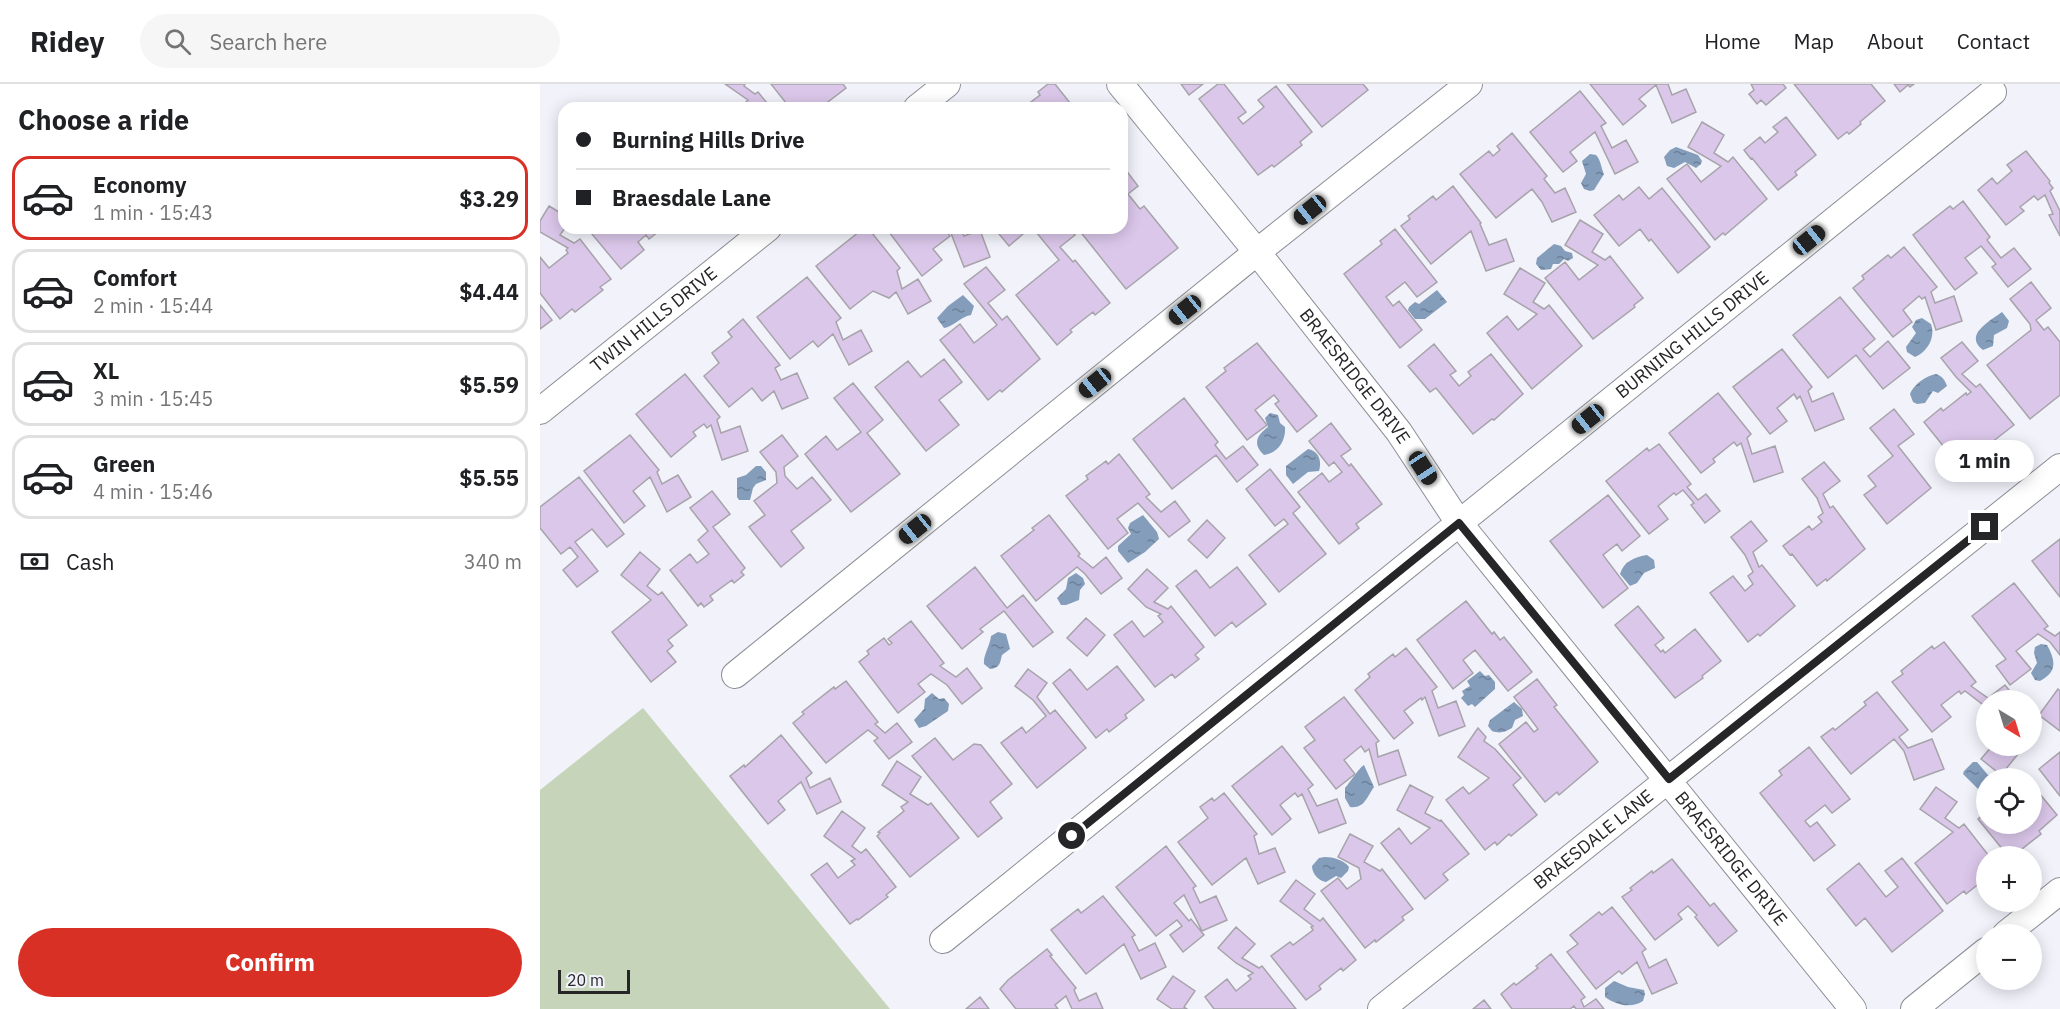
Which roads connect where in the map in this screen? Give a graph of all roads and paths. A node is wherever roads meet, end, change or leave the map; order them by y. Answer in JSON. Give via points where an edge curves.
{"nodes":[{"id":1,"x":947,"y":84,"type":"edge"},
{"id":2,"x":1120,"y":84,"type":"edge"},
{"id":3,"x":1469,"y":84,"type":"edge"},
{"id":4,"x":1993,"y":92,"type":"dead end"},
{"id":5,"x":924,"y":102,"type":"edge"},
{"id":6,"x":761,"y":234,"type":"edge"},
{"id":7,"x":1257,"y":252,"type":"junction"},
{"id":8,"x":540,"y":411,"type":"edge"},
{"id":9,"x":2060,"y":467,"type":"edge"},
{"id":10,"x":1459,"y":523,"type":"junction"},
{"id":11,"x":735,"y":675,"type":"dead end"},
{"id":12,"x":1669,"y":779,"type":"junction"},
{"id":13,"x":2060,"y":891,"type":"edge"},
{"id":14,"x":2019,"y":924,"type":"edge"},
{"id":15,"x":943,"y":940,"type":"dead end"},
{"id":16,"x":1976,"y":959,"type":"edge"},
{"id":17,"x":1381,"y":1009,"type":"edge"},
{"id":18,"x":1854,"y":1009,"type":"edge"},
{"id":19,"x":1914,"y":1009,"type":"edge"}],
"edges":[{"from":1,"to":5,"type":"street"},
{"from":2,"to":7,"type":"street","name":"BRAESRIDGE DRIVE"},
{"from":3,"to":7,"type":"street"},
{"from":4,"to":10,"type":"street","name":"BURNING HILLS DRIVE"},
{"from":6,"to":8,"type":"street","name":"TWIN HILLS DRIVE"},
{"from":7,"to":10,"type":"street","name":"BRAESRIDGE DRIVE","via":[[1399,432]]},
{"from":7,"to":11,"type":"street"},
{"from":9,"to":12,"type":"street","name":"BRAESDALE LANE"},
{"from":10,"to":12,"type":"street","name":"BRAESRIDGE DRIVE"},
{"from":10,"to":15,"type":"street","name":"BURNING HILLS DRIVE"},
{"from":12,"to":17,"type":"street","name":"BRAESDALE LANE"},
{"from":12,"to":18,"type":"street","name":"BRAESRIDGE DRIVE"},
{"from":13,"to":14,"type":"street"},
{"from":16,"to":19,"type":"street"}]}
